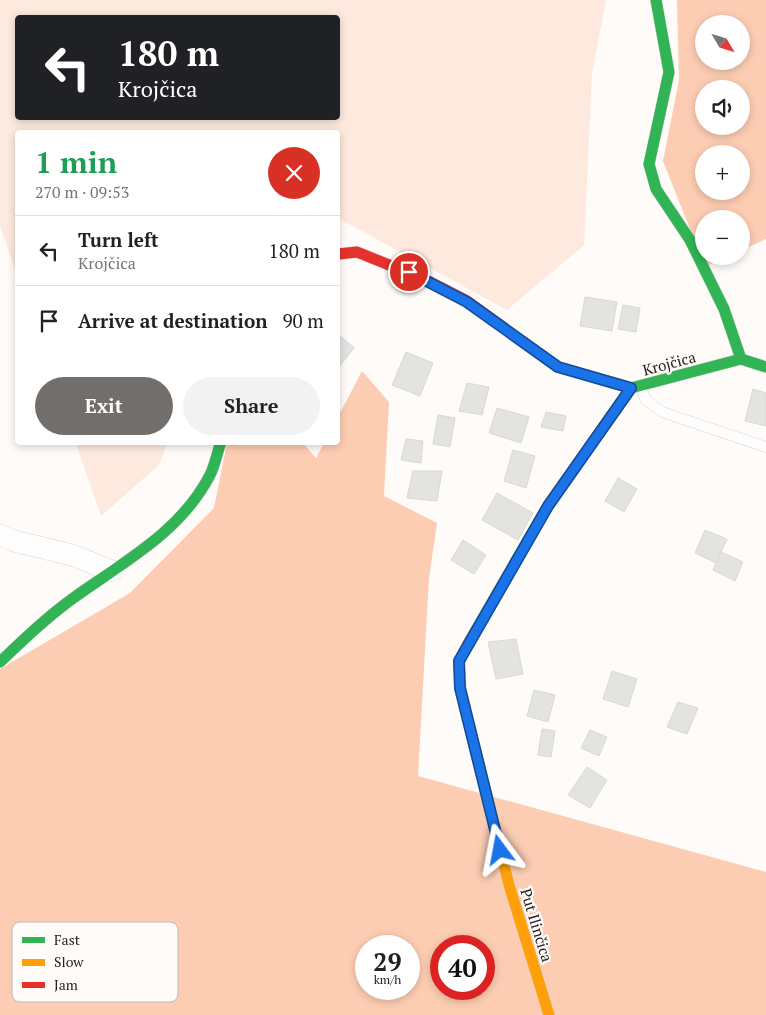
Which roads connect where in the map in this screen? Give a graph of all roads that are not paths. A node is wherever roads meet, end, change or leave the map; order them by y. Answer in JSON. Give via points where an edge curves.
{"nodes":[{"id":1,"x":656,"y":0,"type":"edge"},
{"id":2,"x":340,"y":254,"type":"edge"},
{"id":3,"x":741,"y":360,"type":"junction"},
{"id":4,"x":766,"y":367,"type":"edge"},
{"id":5,"x":636,"y":387,"type":"junction"},
{"id":6,"x":220,"y":445,"type":"edge"},
{"id":7,"x":766,"y":447,"type":"edge"},
{"id":8,"x":0,"y":535,"type":"edge"},
{"id":9,"x":112,"y":571,"type":"junction"},
{"id":10,"x":0,"y":662,"type":"edge"},
{"id":11,"x":549,"y":1015,"type":"edge"}],
"edges":[{"from":1,"to":3,"type":"street","via":[[669,72],[649,164],[656,188],[690,240],[724,309]]},
{"from":2,"to":5,"type":"street","name":"Krojčica","via":[[357,252],[426,280],[467,302],[558,367]]},
{"from":3,"to":4,"type":"street"},
{"from":3,"to":5,"type":"street","name":"Krojčica"},
{"from":5,"to":7,"type":"lane","via":[[662,412]]},
{"from":5,"to":11,"type":"street","name":"Put Ilinčica","via":[[548,506],[459,661],[460,688],[509,885]]},
{"from":6,"to":9,"type":"street","via":[[211,478],[182,517],[158,540]]},
{"from":8,"to":9,"type":"street","via":[[72,555]]},
{"from":9,"to":10,"type":"street","via":[[48,617]]}]}
